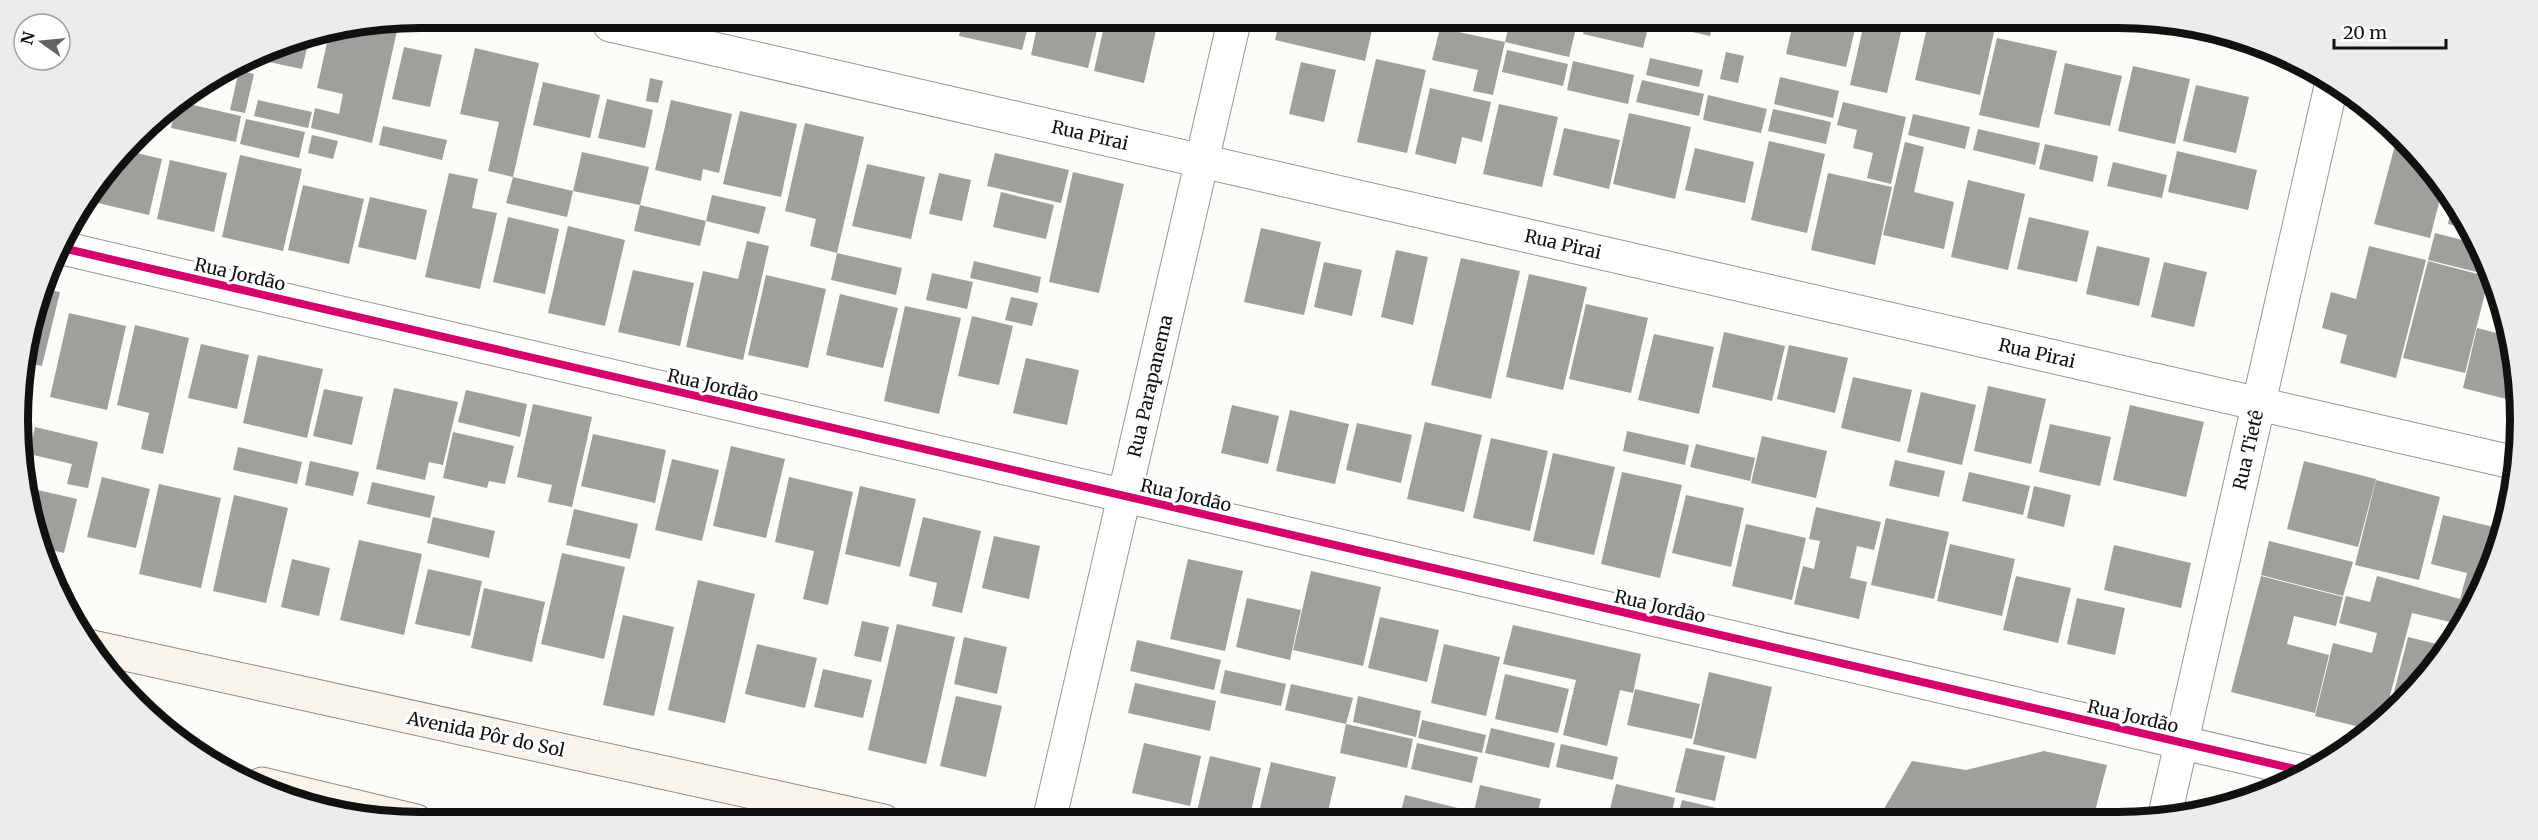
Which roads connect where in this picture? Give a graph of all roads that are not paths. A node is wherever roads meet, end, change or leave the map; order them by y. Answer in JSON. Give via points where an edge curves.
{"nodes":[{"id":1,"x":627,"y":28,"type":"edge"},
{"id":2,"x":1233,"y":28,"type":"edge"},
{"id":3,"x":2330,"y":90,"type":"edge"},
{"id":4,"x":1202,"y":161,"type":"junction"},
{"id":5,"x":68,"y":249,"type":"edge"},
{"id":6,"x":2259,"y":404,"type":"junction"},
{"id":7,"x":2507,"y":461,"type":"edge"},
{"id":8,"x":1124,"y":496,"type":"junction"},
{"id":9,"x":102,"y":649,"type":"edge"},
{"id":10,"x":2182,"y":743,"type":"junction"},
{"id":11,"x":2295,"y":769,"type":"edge"},
{"id":12,"x":311,"y":796,"type":"edge"},
{"id":13,"x":348,"y":805,"type":"edge"},
{"id":14,"x":2167,"y":808,"type":"edge"},
{"id":15,"x":843,"y":812,"type":"edge"},
{"id":16,"x":1051,"y":812,"type":"edge"}],
"edges":[{"from":1,"to":4,"type":"street","name":"Rua Pirai"},
{"from":2,"to":4,"type":"street","name":"Rua Parapanema"},
{"from":3,"to":6,"type":"street","name":"Rua Tietê"},
{"from":4,"to":6,"type":"street","name":"Rua Pirai"},
{"from":4,"to":8,"type":"street","name":"Rua Parapanema"},
{"from":5,"to":8,"type":"street","name":"Rua Jordão"},
{"from":6,"to":7,"type":"street","name":"Rua Pirai"},
{"from":6,"to":10,"type":"street","name":"Rua Tietê"},
{"from":8,"to":10,"type":"street","name":"Rua Jordão"},
{"from":8,"to":16,"type":"street","name":"Rua Parapanema"},
{"from":9,"to":15,"type":"street","name":"Avenida Pôr do Sol"},
{"from":10,"to":11,"type":"street","name":"Rua Jordão"},
{"from":10,"to":14,"type":"street","name":"Rua Tietê"},
{"from":12,"to":13,"type":"street"}]}
